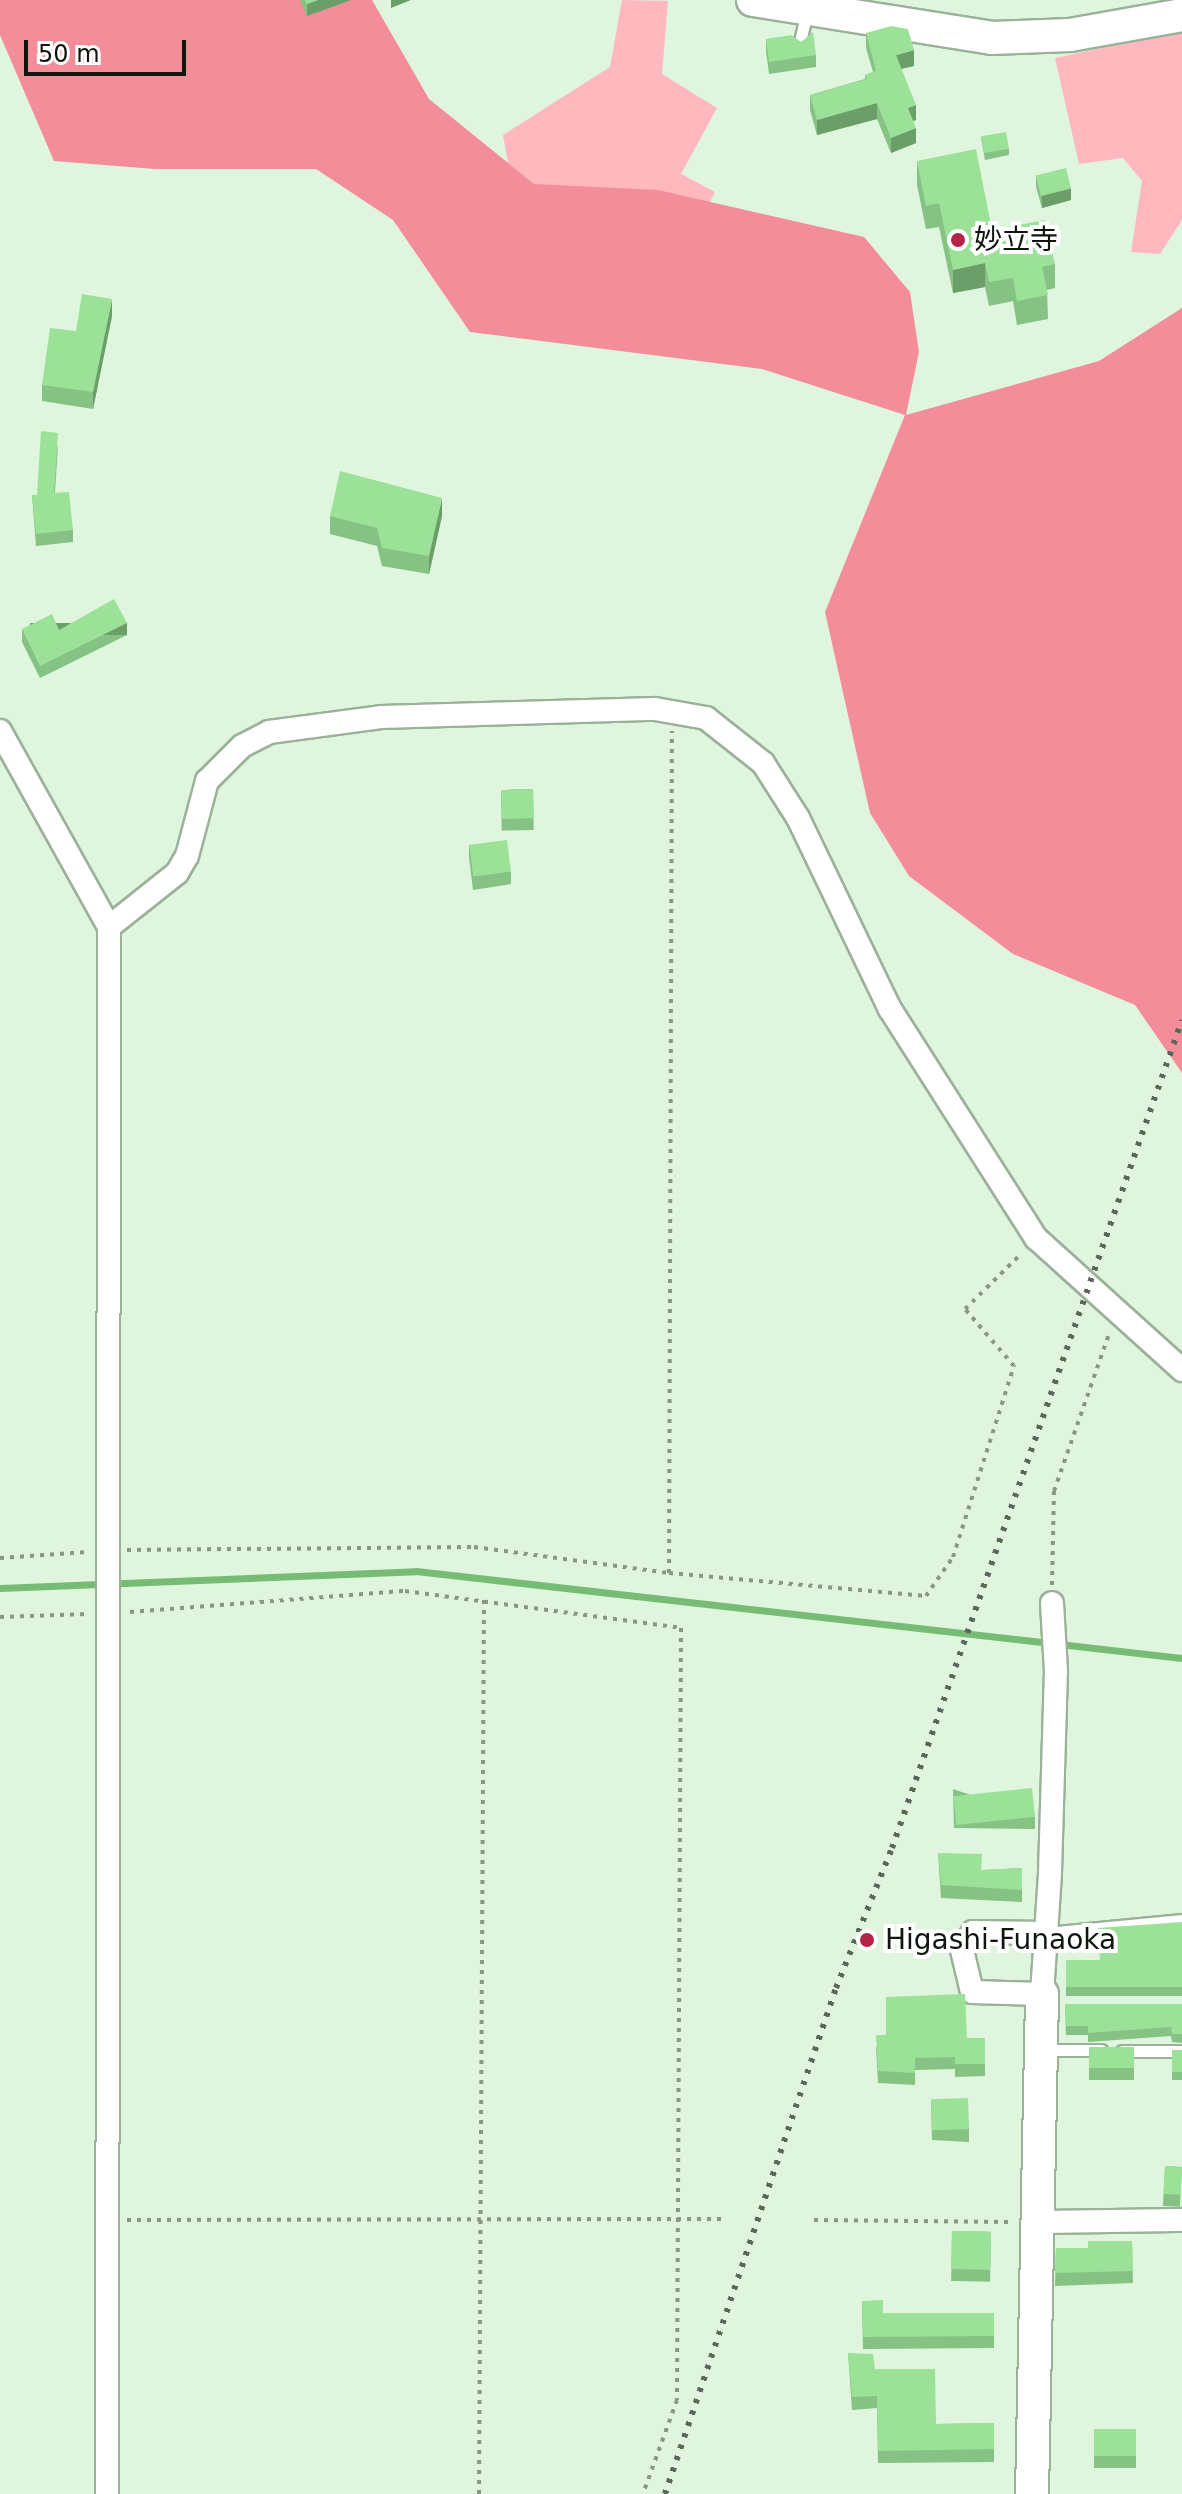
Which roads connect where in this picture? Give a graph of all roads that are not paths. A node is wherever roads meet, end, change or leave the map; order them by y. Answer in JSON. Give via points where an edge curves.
{"nodes":[{"id":1,"x":753,"y":0,"type":"edge"},
{"id":2,"x":807,"y":10,"type":"junction"},
{"id":3,"x":1182,"y":15,"type":"edge"},
{"id":4,"x":799,"y":46,"type":"edge"},
{"id":5,"x":0,"y":731,"type":"edge"},
{"id":6,"x":109,"y":927,"type":"junction"},
{"id":7,"x":1182,"y":1370,"type":"edge"},
{"id":8,"x":1052,"y":1603,"type":"road end"},
{"id":9,"x":1182,"y":1920,"type":"edge"},
{"id":10,"x":1046,"y":1933,"type":"junction"},
{"id":11,"x":1047,"y":2001,"type":"junction"},
{"id":12,"x":1041,"y":2050,"type":"junction"},
{"id":13,"x":1182,"y":2051,"type":"edge"},
{"id":14,"x":1182,"y":2220,"type":"edge"},
{"id":15,"x":1037,"y":2222,"type":"junction"},
{"id":16,"x":107,"y":2494,"type":"edge"},
{"id":17,"x":1032,"y":2494,"type":"edge"}],
"edges":[{"from":1,"to":2,"type":"street"},
{"from":2,"to":3,"type":"street","via":[[992,38],[1070,35]]},
{"from":2,"to":4,"type":"lane"},
{"from":5,"to":6,"type":"street"},
{"from":6,"to":7,"type":"street","via":[[177,873],[187,856],[207,781],[242,746],[269,732],[381,717],[672,712],[716,724],[763,763],[798,818],[890,1009],[1036,1238]]},
{"from":6,"to":16,"type":"street"},
{"from":8,"to":10,"type":"street","via":[[1056,1671]]},
{"from":9,"to":10,"type":"lane"},
{"from":10,"to":11,"type":"street"},
{"from":10,"to":11,"type":"street","via":[[973,1932],[962,1950],[972,1992]]},
{"from":11,"to":12,"type":"street"},
{"from":12,"to":13,"type":"lane"},
{"from":12,"to":15,"type":"street"},
{"from":14,"to":15,"type":"street"},
{"from":15,"to":17,"type":"street"}]}
